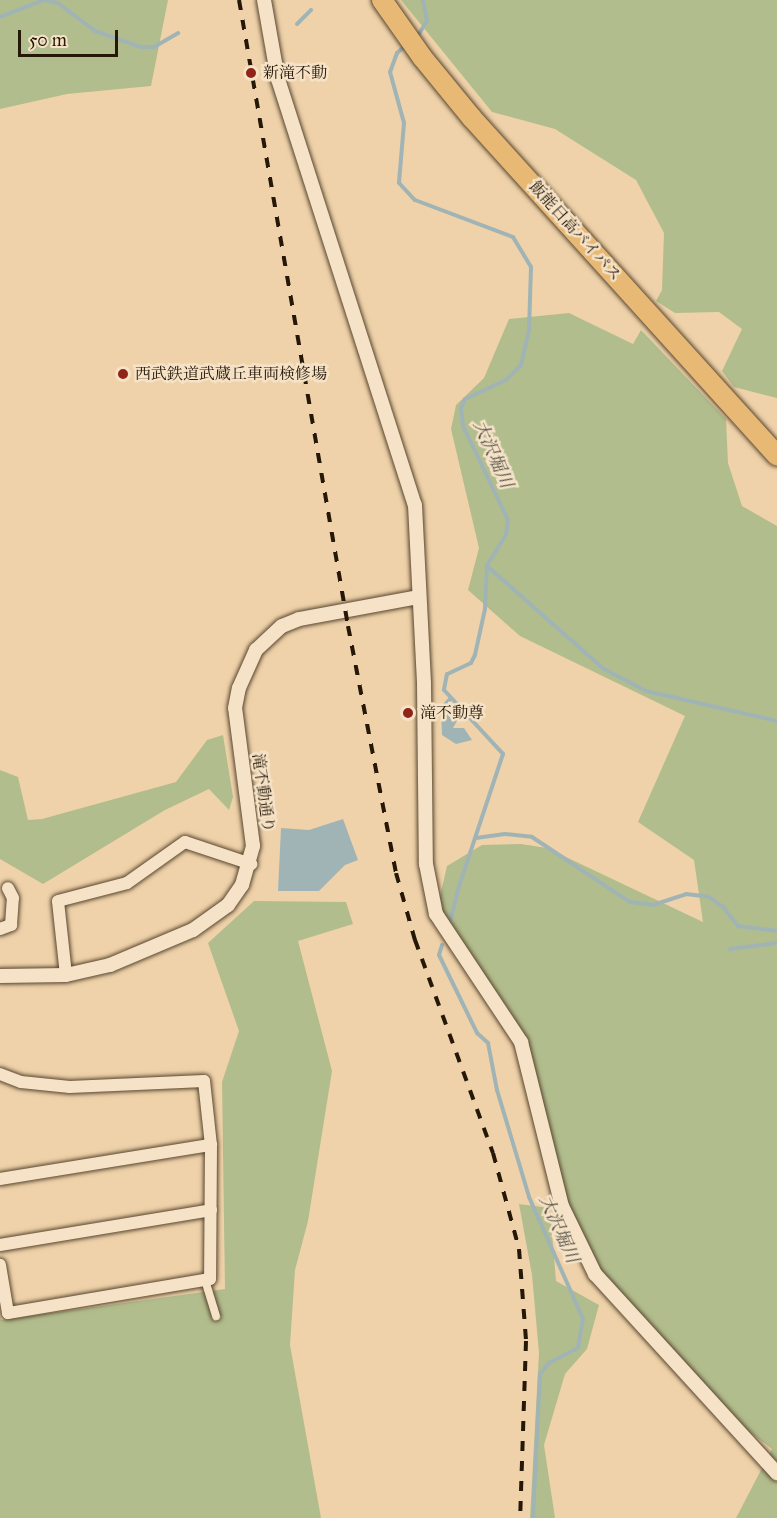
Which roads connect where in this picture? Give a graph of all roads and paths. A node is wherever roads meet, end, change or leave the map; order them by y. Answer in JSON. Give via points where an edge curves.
{"nodes":[{"id":1,"x":264,"y":0,"type":"edge"},
{"id":2,"x":382,"y":0,"type":"edge"},
{"id":3,"x":777,"y":456,"type":"edge"},
{"id":4,"x":419,"y":597,"type":"junction"},
{"id":5,"x":251,"y":864,"type":"junction"},
{"id":6,"x":8,"y":888,"type":"dead end"},
{"id":7,"x":0,"y":929,"type":"edge"},
{"id":8,"x":66,"y":975,"type":"junction"},
{"id":9,"x":0,"y":976,"type":"edge"},
{"id":10,"x":0,"y":1074,"type":"edge"},
{"id":11,"x":211,"y":1145,"type":"junction"},
{"id":12,"x":0,"y":1179,"type":"edge"},
{"id":13,"x":211,"y":1210,"type":"junction"},
{"id":14,"x":0,"y":1245,"type":"edge"},
{"id":15,"x":1,"y":1273,"type":"edge"},
{"id":16,"x":205,"y":1280,"type":"junction"},
{"id":17,"x":216,"y":1316,"type":"dead end"},
{"id":18,"x":777,"y":1473,"type":"edge"}],
"edges":[{"from":1,"to":4,"type":"street","via":[[278,79],[410,479],[415,505]]},
{"from":2,"to":3,"type":"highway","name":"飯能日高バイパス","via":[[422,57]]},
{"from":4,"to":5,"type":"street","name":"滝不動通り","via":[[298,619],[282,626],[256,650],[235,708],[253,820]]},
{"from":4,"to":18,"type":"street","via":[[426,864],[436,914],[521,1042],[562,1206],[595,1274]]},
{"from":5,"to":8,"type":"street","name":"滝不動通り","via":[[228,905],[193,930],[111,965]]},
{"from":5,"to":8,"type":"street","via":[[185,842],[128,883],[58,901]]},
{"from":6,"to":7,"type":"street","via":[[13,898],[11,925]]},
{"from":8,"to":9,"type":"street","name":"滝不動通り"},
{"from":10,"to":11,"type":"street","via":[[21,1082],[70,1087],[204,1081]]},
{"from":11,"to":12,"type":"street"},
{"from":11,"to":13,"type":"street"},
{"from":13,"to":14,"type":"street"},
{"from":13,"to":16,"type":"street","via":[[210,1279]]},
{"from":15,"to":16,"type":"street","via":[[8,1313]]},
{"from":16,"to":17,"type":"street"}]}
